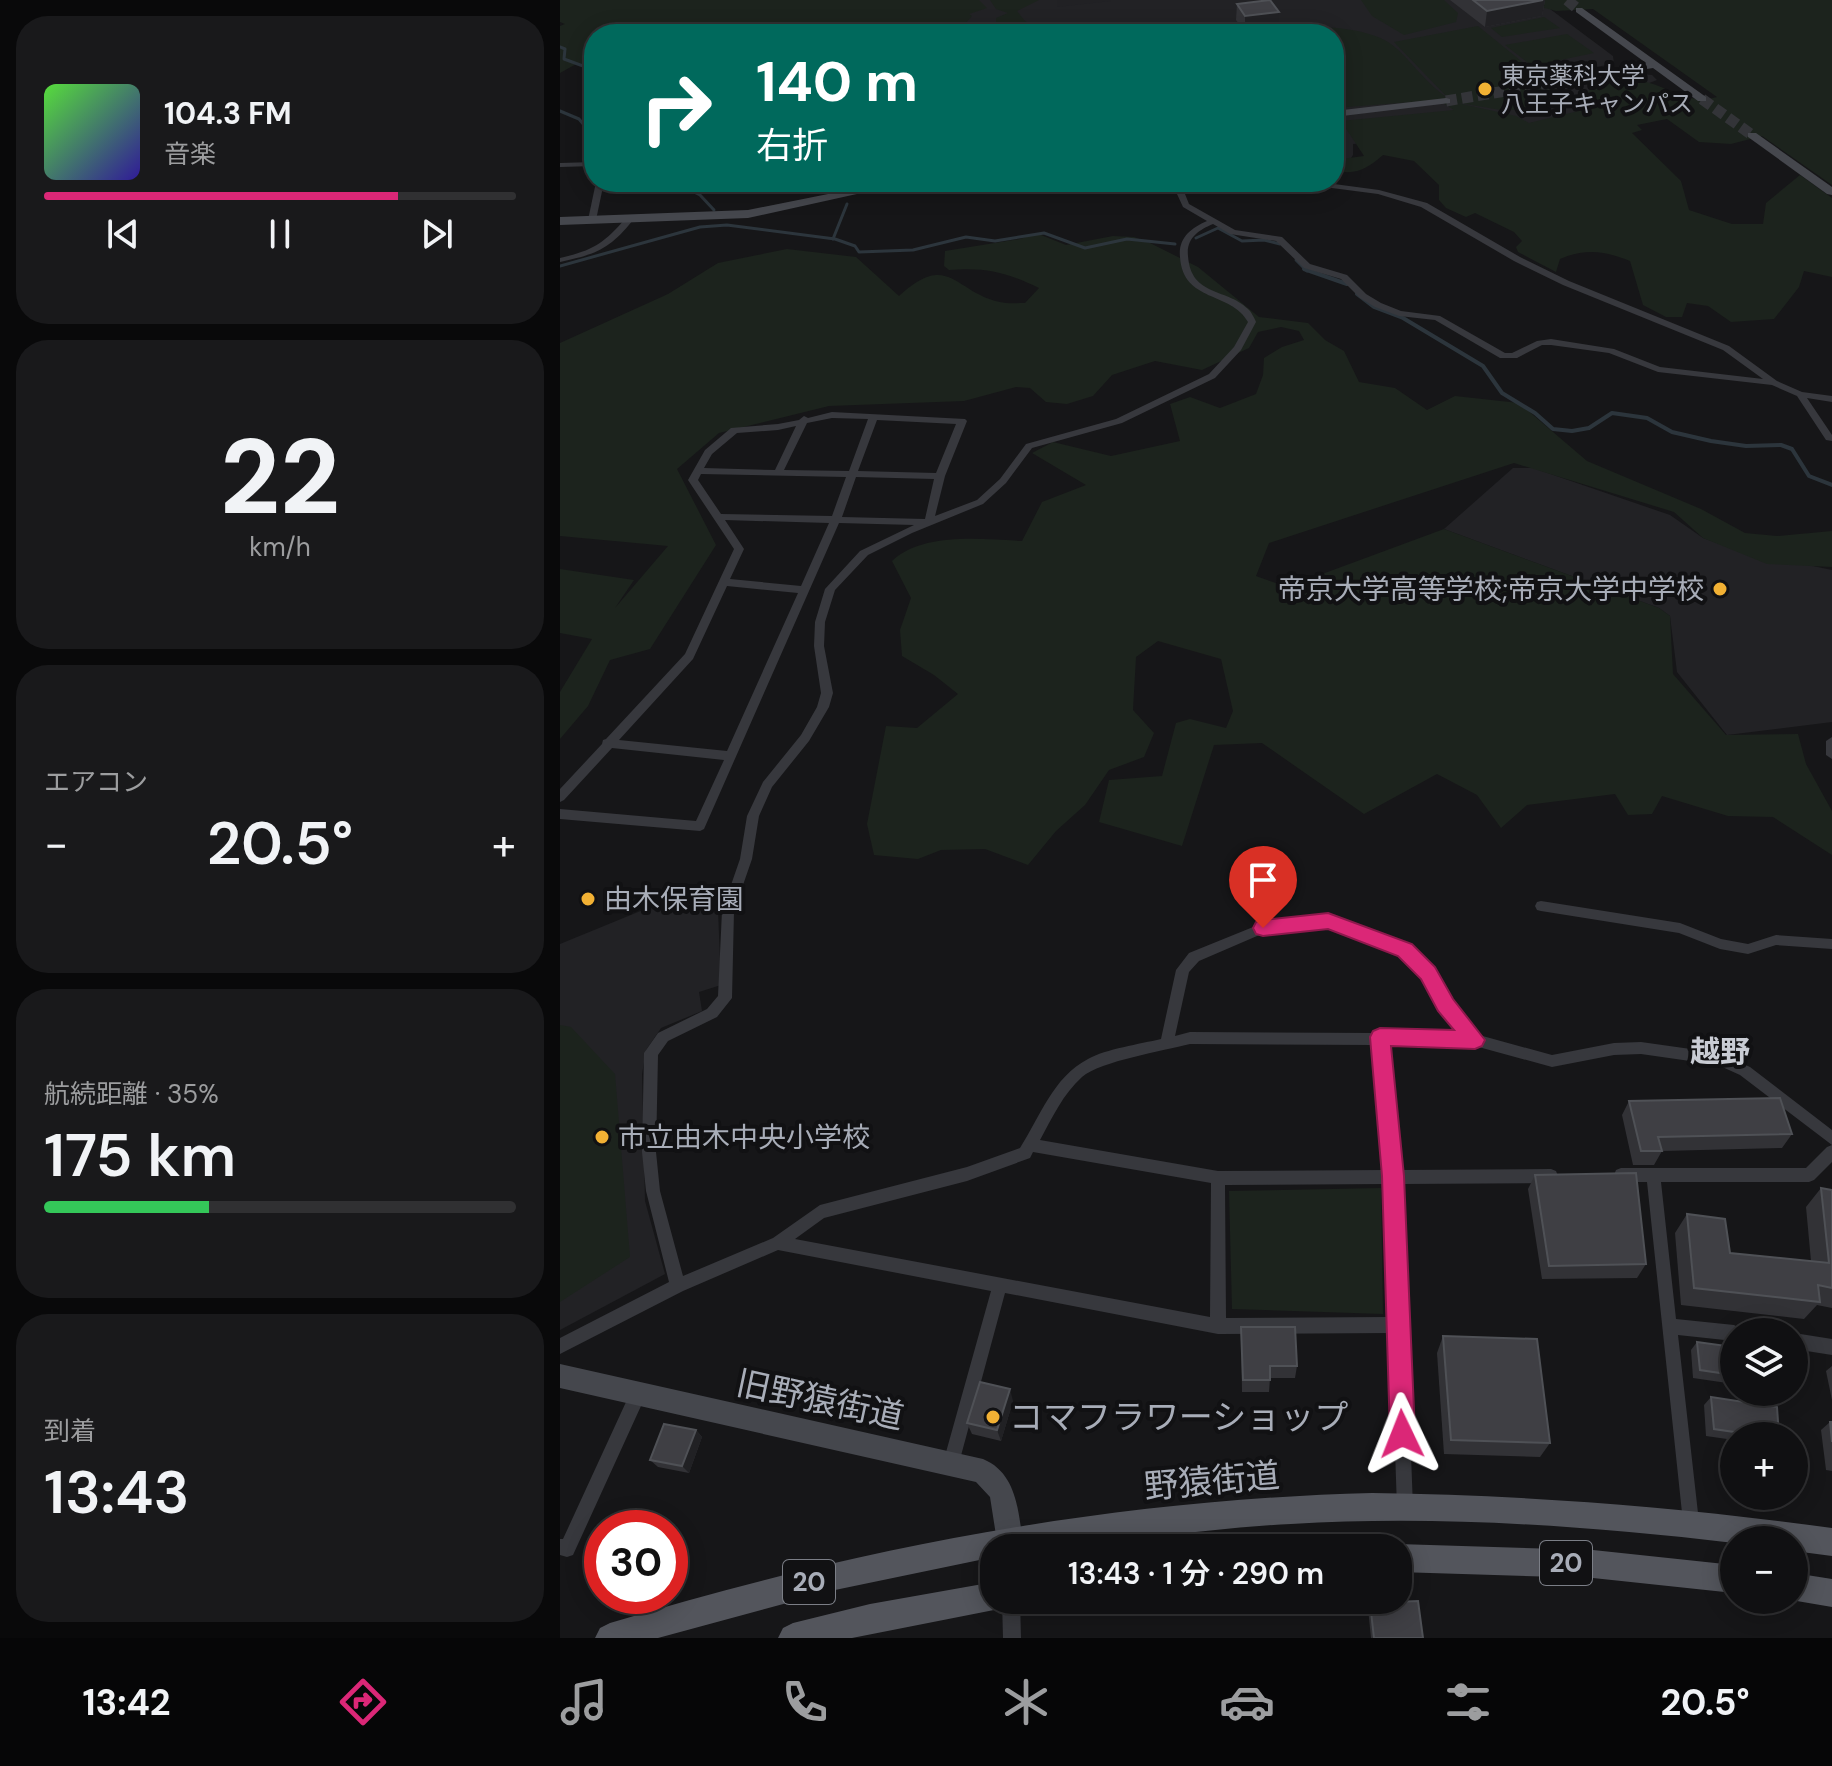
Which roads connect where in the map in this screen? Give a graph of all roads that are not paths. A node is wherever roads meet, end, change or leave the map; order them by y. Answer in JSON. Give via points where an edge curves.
{"nodes":[{"id":1,"x":1579,"y":10,"type":"tunnel mouth"},
{"id":2,"x":1654,"y":65,"type":"junction"},
{"id":3,"x":1571,"y":80,"type":"tunnel mouth"},
{"id":4,"x":1702,"y":99,"type":"tunnel mouth"},
{"id":5,"x":1446,"y":101,"type":"tunnel mouth"},
{"id":6,"x":1344,"y":113,"type":"edge"},
{"id":7,"x":1752,"y":135,"type":"tunnel mouth"},
{"id":8,"x":584,"y":164,"type":"edge"},
{"id":9,"x":560,"y":165,"type":"edge"},
{"id":10,"x":1344,"y":188,"type":"edge"},
{"id":11,"x":598,"y":192,"type":"edge"},
{"id":12,"x":856,"y":192,"type":"edge"},
{"id":13,"x":1182,"y":192,"type":"edge"},
{"id":14,"x":1831,"y":192,"type":"edge"},
{"id":15,"x":592,"y":220,"type":"junction"},
{"id":16,"x":629,"y":220,"type":"junction"},
{"id":17,"x":560,"y":221,"type":"edge"},
{"id":18,"x":1213,"y":221,"type":"junction"},
{"id":19,"x":560,"y":260,"type":"edge"},
{"id":20,"x":1774,"y":383,"type":"junction"},
{"id":21,"x":1800,"y":394,"type":"junction"},
{"id":22,"x":1832,"y":399,"type":"edge"},
{"id":23,"x":873,"y":418,"type":"junction"},
{"id":24,"x":804,"y":419,"type":"junction"},
{"id":25,"x":1832,"y":438,"type":"edge"},
{"id":26,"x":697,"y":471,"type":"junction"},
{"id":27,"x":779,"y":471,"type":"junction"},
{"id":28,"x":853,"y":473,"type":"junction"},
{"id":29,"x":940,"y":476,"type":"junction"},
{"id":30,"x":719,"y":517,"type":"junction"},
{"id":31,"x":835,"y":521,"type":"junction"},
{"id":32,"x":929,"y":522,"type":"junction"},
{"id":33,"x":724,"y":582,"type":"junction"},
{"id":34,"x":804,"y":590,"type":"junction"},
{"id":35,"x":1832,"y":741,"type":"edge"},
{"id":36,"x":607,"y":743,"type":"junction"},
{"id":37,"x":1832,"y":755,"type":"edge"},
{"id":38,"x":729,"y":756,"type":"junction"},
{"id":39,"x":560,"y":797,"type":"edge"},
{"id":40,"x":560,"y":814,"type":"edge"},
{"id":41,"x":1541,"y":906,"type":"dead end"},
{"id":42,"x":1832,"y":944,"type":"edge"},
{"id":43,"x":1380,"y":1037,"type":"junction"},
{"id":44,"x":1475,"y":1040,"type":"junction"},
{"id":45,"x":1167,"y":1043,"type":"junction"},
{"id":46,"x":1832,"y":1138,"type":"edge"},
{"id":47,"x":1030,"y":1145,"type":"junction"},
{"id":48,"x":1832,"y":1152,"type":"edge"},
{"id":49,"x":1607,"y":1175,"type":"edge"},
{"id":50,"x":1653,"y":1175,"type":"junction"},
{"id":51,"x":1393,"y":1176,"type":"junction"},
{"id":52,"x":1561,"y":1176,"type":"edge"},
{"id":53,"x":1218,"y":1178,"type":"junction"},
{"id":54,"x":778,"y":1243,"type":"junction"},
{"id":55,"x":1000,"y":1284,"type":"junction"},
{"id":56,"x":678,"y":1286,"type":"junction"},
{"id":57,"x":1399,"y":1325,"type":"junction"},
{"id":58,"x":1218,"y":1326,"type":"junction"},
{"id":59,"x":1669,"y":1326,"type":"junction"},
{"id":60,"x":1720,"y":1331,"type":"edge"},
{"id":61,"x":1808,"y":1343,"type":"edge"},
{"id":62,"x":560,"y":1346,"type":"edge"},
{"id":63,"x":1832,"y":1347,"type":"edge"},
{"id":64,"x":560,"y":1376,"type":"edge"},
{"id":65,"x":638,"y":1395,"type":"junction"},
{"id":66,"x":951,"y":1463,"type":"junction"},
{"id":67,"x":1405,"y":1508,"type":"junction"},
{"id":68,"x":1691,"y":1522,"type":"junction"},
{"id":69,"x":1009,"y":1534,"type":"edge"},
{"id":70,"x":1080,"y":1534,"type":"edge"},
{"id":71,"x":1832,"y":1542,"type":"edge"},
{"id":72,"x":560,"y":1547,"type":"edge"},
{"id":73,"x":980,"y":1550,"type":"edge"},
{"id":74,"x":1412,"y":1558,"type":"edge"},
{"id":75,"x":1720,"y":1578,"type":"edge"},
{"id":76,"x":1808,"y":1589,"type":"edge"},
{"id":77,"x":1832,"y":1593,"type":"edge"},
{"id":78,"x":980,"y":1599,"type":"edge"},
{"id":79,"x":1011,"y":1614,"type":"edge"},
{"id":80,"x":610,"y":1638,"type":"edge"},
{"id":81,"x":793,"y":1638,"type":"edge"},
{"id":82,"x":1012,"y":1638,"type":"edge"}],
"edges":[{"from":1,"to":2,"type":"street"},
{"from":2,"to":3,"type":"street"},
{"from":2,"to":4,"type":"street"},
{"from":5,"to":6,"type":"street"},
{"from":7,"to":14,"type":"street"},
{"from":8,"to":9,"type":"street"},
{"from":10,"to":20,"type":"street","via":[[1424,205],[1566,283],[1726,348]]},
{"from":11,"to":15,"type":"street"},
{"from":12,"to":16,"type":"street","via":[[748,214]]},
{"from":13,"to":18,"type":"street","via":[[1186,205]]},
{"from":15,"to":16,"type":"street"},
{"from":15,"to":17,"type":"street"},
{"from":16,"to":19,"type":"street","via":[[604,248]]},
{"from":18,"to":20,"type":"street","via":[[1242,235],[1279,239],[1307,266],[1344,277],[1378,305],[1437,318],[1503,356],[1551,342],[1611,351],[1658,369]]},
{"from":18,"to":32,"type":"street","via":[[1190,234],[1182,260],[1199,287],[1251,315],[1252,322],[1223,367],[1119,421],[1029,446],[980,502]]},
{"from":20,"to":21,"type":"street"},
{"from":21,"to":22,"type":"street"},
{"from":21,"to":25,"type":"street"},
{"from":23,"to":24,"type":"street"},
{"from":23,"to":28,"type":"street"},
{"from":23,"to":29,"type":"street","via":[[962,421]]},
{"from":24,"to":26,"type":"street","via":[[734,430],[708,452]]},
{"from":24,"to":27,"type":"street"},
{"from":26,"to":27,"type":"street"},
{"from":26,"to":30,"type":"street","via":[[693,480]]},
{"from":27,"to":28,"type":"street"},
{"from":28,"to":29,"type":"street"},
{"from":28,"to":31,"type":"street"},
{"from":29,"to":32,"type":"street"},
{"from":30,"to":31,"type":"street"},
{"from":30,"to":33,"type":"street","via":[[739,549]]},
{"from":31,"to":32,"type":"street"},
{"from":31,"to":34,"type":"street"},
{"from":32,"to":56,"type":"street","via":[[864,553],[830,589],[819,646],[827,693],[805,738],[767,785],[753,816],[746,859],[728,911],[725,998],[712,1013],[663,1037],[651,1053],[653,1191]]},
{"from":33,"to":34,"type":"street"},
{"from":33,"to":36,"type":"street","via":[[689,656]]},
{"from":34,"to":38,"type":"street"},
{"from":35,"to":37,"type":"street"},
{"from":36,"to":38,"type":"street"},
{"from":36,"to":39,"type":"street"},
{"from":38,"to":40,"type":"street","via":[[700,826]]},
{"from":41,"to":42,"type":"street","via":[[1680,928],[1748,949],[1776,940]]},
{"from":43,"to":44,"type":"street"},
{"from":43,"to":45,"type":"street","via":[[1190,1038]]},
{"from":43,"to":51,"type":"street"},
{"from":44,"to":45,"type":"street","via":[[1428,973],[1405,950],[1328,921],[1263,928],[1194,957],[1183,970]]},
{"from":44,"to":46,"type":"street","via":[[1552,1061],[1641,1048],[1719,1059],[1745,1071]]},
{"from":45,"to":47,"type":"street","via":[[1094,1062],[1078,1072],[1061,1090]]},
{"from":47,"to":53,"type":"street"},
{"from":47,"to":54,"type":"street","via":[[1025,1153],[967,1174],[820,1212]]},
{"from":48,"to":50,"type":"street","via":[[1809,1175]]},
{"from":49,"to":50,"type":"street"},
{"from":50,"to":59,"type":"street"},
{"from":51,"to":52,"type":"street"},
{"from":51,"to":53,"type":"street"},
{"from":51,"to":57,"type":"street"},
{"from":53,"to":58,"type":"street"},
{"from":54,"to":55,"type":"street"},
{"from":54,"to":56,"type":"street"},
{"from":55,"to":58,"type":"street"},
{"from":55,"to":66,"type":"street"},
{"from":56,"to":62,"type":"street"},
{"from":57,"to":58,"type":"street"},
{"from":57,"to":67,"type":"street"},
{"from":59,"to":60,"type":"street"},
{"from":59,"to":68,"type":"street"},
{"from":61,"to":63,"type":"street"},
{"from":64,"to":65,"type":"street","name":"旧野猿街道"},
{"from":65,"to":66,"type":"street","name":"旧野猿街道"},
{"from":65,"to":72,"type":"street","via":[[567,1549]]},
{"from":66,"to":69,"type":"street","name":"旧野猿街道","via":[[983,1471],[1002,1491]]},
{"from":67,"to":68,"type":"main road","name":"野猿街道","number":"20","via":[[1551,1511]]},
{"from":67,"to":70,"type":"main road","name":"野猿街道","number":"20","via":[[1218,1514]]},
{"from":68,"to":71,"type":"main road","name":"野猿街道","number":"20"},
{"from":73,"to":80,"type":"main road","name":"野猿街道","number":"20","via":[[787,1587]]},
{"from":74,"to":75,"type":"main road","number":"20","via":[[1593,1564]]},
{"from":76,"to":77,"type":"main road"},
{"from":78,"to":81,"type":"main road","number":"20"},
{"from":79,"to":82,"type":"street"}]}
